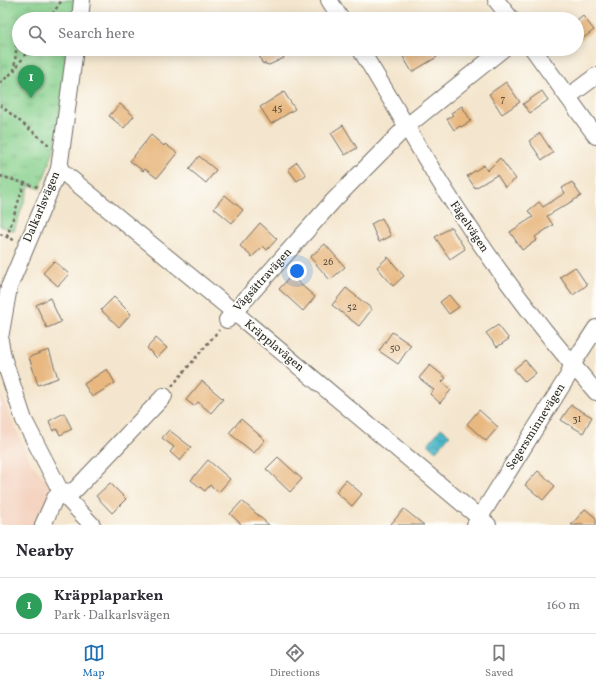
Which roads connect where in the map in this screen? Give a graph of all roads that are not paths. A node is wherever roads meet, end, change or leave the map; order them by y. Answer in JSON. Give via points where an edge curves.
{"nodes":[{"id":1,"x":82,"y":0,"type":"edge"},
{"id":2,"x":329,"y":0,"type":"edge"},
{"id":3,"x":496,"y":0,"type":"edge"},
{"id":4,"x":81,"y":12,"type":"edge"},
{"id":5,"x":337,"y":12,"type":"edge"},
{"id":6,"x":505,"y":12,"type":"edge"},
{"id":7,"x":74,"y":56,"type":"edge"},
{"id":8,"x":364,"y":56,"type":"edge"},
{"id":9,"x":494,"y":56,"type":"edge"},
{"id":10,"x":538,"y":56,"type":"edge"},
{"id":11,"x":596,"y":76,"type":"edge"},
{"id":12,"x":568,"y":97,"type":"junction"},
{"id":13,"x":406,"y":126,"type":"junction"},
{"id":14,"x":596,"y":136,"type":"edge"},
{"id":15,"x":59,"y":169,"type":"junction"},
{"id":16,"x":230,"y":316,"type":"junction"},
{"id":17,"x":596,"y":328,"type":"edge"},
{"id":18,"x":0,"y":339,"type":"edge"},
{"id":19,"x":572,"y":364,"type":"junction"},
{"id":20,"x":596,"y":392,"type":"edge"},
{"id":21,"x":164,"y":396,"type":"road end"},
{"id":22,"x":61,"y":492,"type":"junction"},
{"id":23,"x":481,"y":523,"type":"edge"},
{"id":24,"x":43,"y":525,"type":"edge"},
{"id":25,"x":92,"y":525,"type":"edge"}],
"edges":[{"from":1,"to":4,"type":"street"},
{"from":2,"to":5,"type":"street"},
{"from":3,"to":6,"type":"street"},
{"from":7,"to":15,"type":"street","name":"Dalkarlsvägen"},
{"from":8,"to":13,"type":"street","name":"Fågelvägen"},
{"from":9,"to":13,"type":"street","name":"Vågsättravägen"},
{"from":10,"to":12,"type":"street"},
{"from":11,"to":12,"type":"street"},
{"from":12,"to":14,"type":"street"},
{"from":13,"to":16,"type":"street","name":"Vågsättravägen","via":[[334,200]]},
{"from":13,"to":19,"type":"street","name":"Fågelvägen","via":[[456,208],[498,268]]},
{"from":15,"to":16,"type":"street","name":"Kräpplavägen"},
{"from":15,"to":18,"type":"street","name":"Dalkarlsvägen","via":[[8,287]]},
{"from":16,"to":23,"type":"street","name":"Kräpplavägen"},
{"from":17,"to":19,"type":"street","name":"Segersminnevägen"},
{"from":18,"to":22,"type":"street","name":"Dalkarlsvägen","via":[[3,357],[24,420]]},
{"from":19,"to":20,"type":"street","name":"Fågelvägen"},
{"from":19,"to":23,"type":"street","name":"Segersminnevägen","via":[[568,376]]},
{"from":21,"to":22,"type":"street","via":[[74,491]]},
{"from":22,"to":24,"type":"street","via":[[55,498]]},
{"from":22,"to":25,"type":"street","name":"Dalkarlsvägen"}]}
